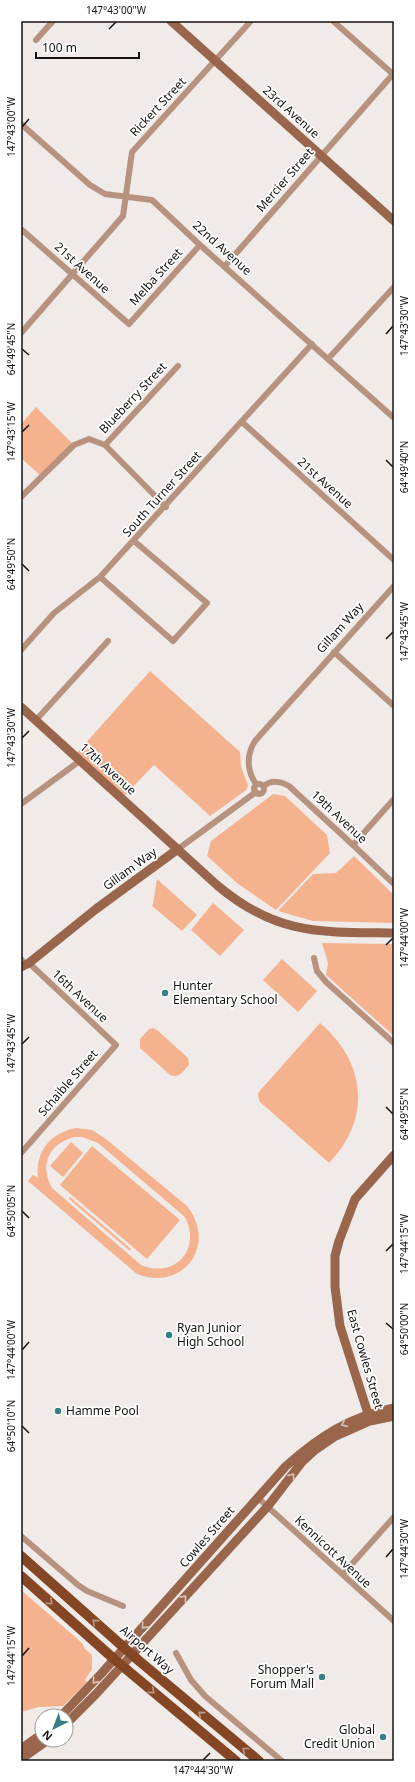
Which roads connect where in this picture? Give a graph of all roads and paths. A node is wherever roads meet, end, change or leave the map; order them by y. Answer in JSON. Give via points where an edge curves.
{"nodes":[{"id":1,"x":53,"y":21,"type":"edge"},
{"id":2,"x":171,"y":21,"type":"edge"},
{"id":3,"x":251,"y":21,"type":"edge"},
{"id":4,"x":333,"y":21,"type":"edge"},
{"id":5,"x":36,"y":40,"type":"dead end"},
{"id":6,"x":215,"y":61,"type":"junction"},
{"id":7,"x":394,"y":74,"type":"edge"},
{"id":8,"x":21,"y":124,"type":"edge"},
{"id":9,"x":322,"y":156,"type":"junction"},
{"id":10,"x":126,"y":197,"type":"junction"},
{"id":11,"x":394,"y":221,"type":"edge"},
{"id":12,"x":21,"y":229,"type":"edge"},
{"id":13,"x":200,"y":245,"type":"junction"},
{"id":14,"x":225,"y":266,"type":"junction"},
{"id":15,"x":72,"y":276,"type":"junction"},
{"id":16,"x":394,"y":287,"type":"edge"},
{"id":17,"x":128,"y":324,"type":"joint"},
{"id":18,"x":21,"y":333,"type":"edge"},
{"id":19,"x":312,"y":344,"type":"junction"},
{"id":20,"x":328,"y":359,"type":"junction"},
{"id":21,"x":178,"y":366,"type":"dead end"},
{"id":22,"x":394,"y":418,"type":"edge"},
{"id":23,"x":242,"y":422,"type":"junction"},
{"id":24,"x":104,"y":445,"type":"junction"},
{"id":25,"x":21,"y":497,"type":"edge"},
{"id":26,"x":166,"y":507,"type":"junction"},
{"id":27,"x":134,"y":541,"type":"junction"},
{"id":28,"x":394,"y":560,"type":"edge"},
{"id":29,"x":100,"y":577,"type":"junction"},
{"id":30,"x":394,"y":586,"type":"edge"},
{"id":31,"x":108,"y":641,"type":"dead end"},
{"id":32,"x":21,"y":650,"type":"edge"},
{"id":33,"x":334,"y":652,"type":"junction"},
{"id":34,"x":394,"y":706,"type":"edge"},
{"id":35,"x":21,"y":707,"type":"edge"},
{"id":36,"x":36,"y":720,"type":"junction"},
{"id":37,"x":81,"y":760,"type":"junction"},
{"id":38,"x":256,"y":784,"type":"junction"},
{"id":39,"x":264,"y":786,"type":"junction"},
{"id":40,"x":256,"y":792,"type":"junction"},
{"id":41,"x":394,"y":799,"type":"edge"},
{"id":42,"x":21,"y":804,"type":"edge"},
{"id":43,"x":354,"y":845,"type":"junction"},
{"id":44,"x":178,"y":850,"type":"junction"},
{"id":45,"x":394,"y":884,"type":"edge"},
{"id":46,"x":394,"y":933,"type":"edge"},
{"id":47,"x":314,"y":958,"type":"dead end"},
{"id":48,"x":24,"y":963,"type":"edge"},
{"id":49,"x":394,"y":1043,"type":"edge"},
{"id":50,"x":116,"y":1045,"type":"joint"},
{"id":51,"x":21,"y":1153,"type":"edge"},
{"id":52,"x":394,"y":1155,"type":"edge"},
{"id":53,"x":394,"y":1408,"type":"edge"},
{"id":54,"x":394,"y":1416,"type":"edge"},
{"id":55,"x":369,"y":1417,"type":"junction"},
{"id":56,"x":258,"y":1498,"type":"junction"},
{"id":57,"x":268,"y":1506,"type":"junction"},
{"id":58,"x":394,"y":1517,"type":"edge"},
{"id":59,"x":21,"y":1536,"type":"edge"},
{"id":60,"x":21,"y":1556,"type":"edge"},
{"id":61,"x":343,"y":1574,"type":"junction"},
{"id":62,"x":21,"y":1576,"type":"edge"},
{"id":63,"x":123,"y":1606,"type":"dead end"},
{"id":64,"x":394,"y":1621,"type":"edge"},
{"id":65,"x":128,"y":1651,"type":"junction"},
{"id":66,"x":176,"y":1653,"type":"dead end"},
{"id":67,"x":118,"y":1662,"type":"junction"},
{"id":68,"x":69,"y":1708,"type":"edge"},
{"id":69,"x":74,"y":1717,"type":"edge"},
{"id":70,"x":34,"y":1740,"type":"edge"},
{"id":71,"x":37,"y":1748,"type":"edge"},
{"id":72,"x":21,"y":1750,"type":"edge"},
{"id":73,"x":21,"y":1759,"type":"edge"},
{"id":74,"x":236,"y":1761,"type":"edge"},
{"id":75,"x":259,"y":1761,"type":"edge"},
{"id":76,"x":282,"y":1761,"type":"edge"}],
"edges":[{"from":1,"to":5,"type":"street"},
{"from":2,"to":6,"type":"street","name":"23rd Avenue"},
{"from":3,"to":6,"type":"street","name":"Rickert Street"},
{"from":4,"to":7,"type":"street"},
{"from":6,"to":9,"type":"street","name":"23rd Avenue"},
{"from":6,"to":10,"type":"street","name":"Rickert Street","via":[[132,152]]},
{"from":7,"to":9,"type":"street","name":"Mercier Street"},
{"from":8,"to":10,"type":"street","name":"22nd Avenue","via":[[90,185],[106,194]]},
{"from":9,"to":11,"type":"street","name":"23rd Avenue"},
{"from":9,"to":14,"type":"street","name":"Mercier Street"},
{"from":10,"to":13,"type":"street","name":"22nd Avenue","via":[[152,200]]},
{"from":10,"to":15,"type":"street","name":"Rickert Street","via":[[123,216]]},
{"from":12,"to":15,"type":"street","name":"21st Avenue"},
{"from":13,"to":14,"type":"street","name":"22nd Avenue"},
{"from":13,"to":17,"type":"street","name":"Melba Street"},
{"from":14,"to":19,"type":"street","name":"22nd Avenue"},
{"from":15,"to":17,"type":"street","name":"21st Avenue"},
{"from":15,"to":18,"type":"street","name":"Rickert Street"},
{"from":16,"to":20,"type":"street"},
{"from":19,"to":20,"type":"street","name":"22nd Avenue"},
{"from":19,"to":23,"type":"street","name":"South Turner Street"},
{"from":20,"to":22,"type":"street","name":"22nd Avenue"},
{"from":21,"to":24,"type":"street","name":"Blueberry Street"},
{"from":23,"to":26,"type":"street","name":"South Turner Street"},
{"from":23,"to":28,"type":"street","name":"21st Avenue"},
{"from":24,"to":25,"type":"street","via":[[89,439],[74,445]]},
{"from":24,"to":26,"type":"street"},
{"from":26,"to":27,"type":"street","name":"South Turner Street"},
{"from":27,"to":29,"type":"street","name":"South Turner Street"},
{"from":27,"to":29,"type":"street","via":[[207,603],[173,641]]},
{"from":29,"to":32,"type":"street","name":"South Turner Street","via":[[54,613]]},
{"from":30,"to":33,"type":"street","name":"Gillam Way"},
{"from":31,"to":36,"type":"street"},
{"from":33,"to":34,"type":"street"},
{"from":33,"to":38,"type":"street","name":"Gillam Way","via":[[255,741],[248,764]]},
{"from":35,"to":36,"type":"street","name":"17th Avenue"},
{"from":36,"to":37,"type":"street","name":"17th Avenue"},
{"from":37,"to":42,"type":"street"},
{"from":37,"to":44,"type":"street","name":"17th Avenue"},
{"from":38,"to":39,"type":"street"},
{"from":38,"to":40,"type":"street"},
{"from":39,"to":40,"type":"street","via":[[262,793]]},
{"from":39,"to":43,"type":"street","name":"19th Avenue","via":[[274,782],[286,784]]},
{"from":40,"to":44,"type":"street","name":"Gillam Way"},
{"from":41,"to":43,"type":"street"},
{"from":43,"to":45,"type":"street","name":"19th Avenue"},
{"from":44,"to":46,"type":"street","name":"17th Avenue","via":[[233,898],[274,921],[322,932]]},
{"from":44,"to":48,"type":"street","name":"Gillam Way"},
{"from":47,"to":49,"type":"street","via":[[317,971],[325,980]]},
{"from":48,"to":50,"type":"street","name":"16th Avenue"},
{"from":50,"to":51,"type":"street","name":"Schaible Street"},
{"from":52,"to":55,"type":"street","name":"East Cowles Street","via":[[355,1198],[335,1256],[335,1287],[340,1326]]},
{"from":53,"to":55,"type":"street","name":"Cowles Street"},
{"from":54,"to":55,"type":"street"},
{"from":55,"to":56,"type":"street","name":"Cowles Street","one_way":true,"via":[[340,1426],[312,1444],[286,1466]]},
{"from":57,"to":55,"type":"street","name":"Cowles Street","one_way":true,"via":[[302,1462],[315,1450]]},
{"from":56,"to":57,"type":"street","name":"Kennicott Avenue"},
{"from":56,"to":65,"type":"street","name":"Cowles Street","one_way":true},
{"from":57,"to":61,"type":"street","name":"Kennicott Avenue"},
{"from":65,"to":57,"type":"street","name":"Cowles Street","one_way":true},
{"from":58,"to":61,"type":"street"},
{"from":59,"to":63,"type":"street","via":[[78,1585]]},
{"from":65,"to":60,"type":"main road","name":"Airport Way","one_way":true},
{"from":61,"to":64,"type":"street","name":"Kennicott Avenue"},
{"from":62,"to":67,"type":"main road","one_way":true},
{"from":65,"to":67,"type":"street","name":"Cowles Street"},
{"from":75,"to":65,"type":"main road","name":"Airport Way","one_way":true},
{"from":66,"to":76,"type":"street","via":[[191,1680],[205,1696]]},
{"from":67,"to":68,"type":"street","name":"Cowles Street","one_way":true},
{"from":67,"to":69,"type":"street","name":"Cowles Street"},
{"from":67,"to":74,"type":"main road","one_way":true},
{"from":70,"to":72,"type":"street"},
{"from":71,"to":73,"type":"street"}]}
